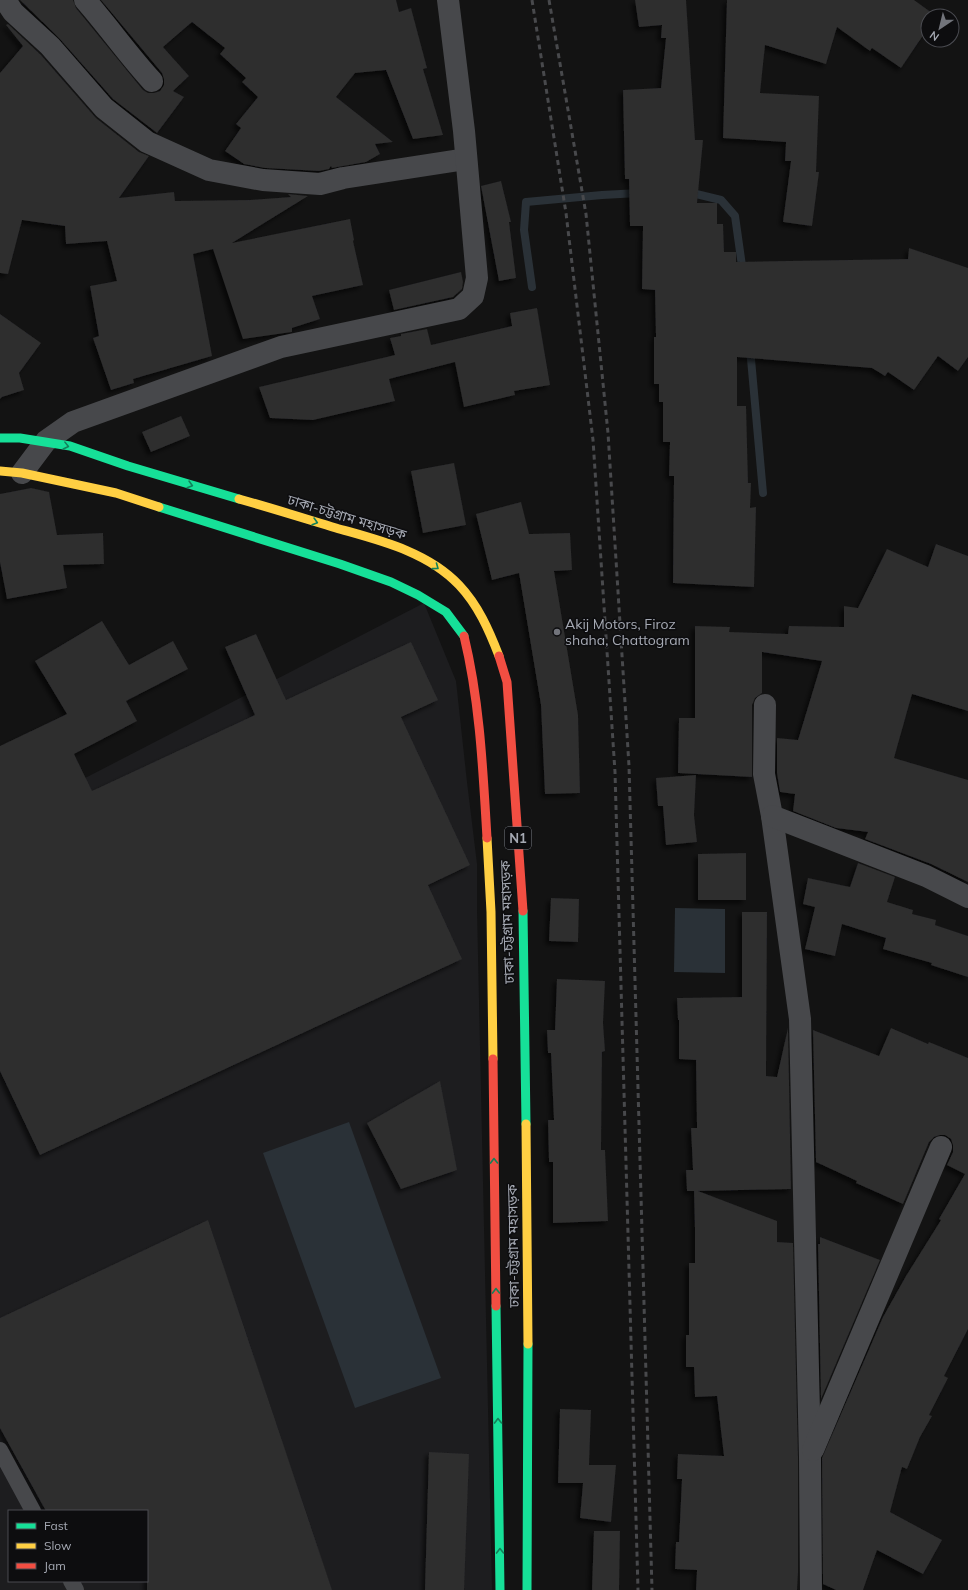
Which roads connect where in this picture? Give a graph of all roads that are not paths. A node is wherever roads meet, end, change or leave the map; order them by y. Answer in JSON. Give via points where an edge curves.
{"nodes":[{"id":1,"x":4,"y":0,"type":"edge"},
{"id":2,"x":85,"y":0,"type":"edge"},
{"id":3,"x":448,"y":0,"type":"edge"},
{"id":4,"x":152,"y":80,"type":"dead end"},
{"id":5,"x":466,"y":159,"type":"junction"},
{"id":6,"x":0,"y":438,"type":"edge"},
{"id":7,"x":46,"y":441,"type":"junction"},
{"id":8,"x":0,"y":471,"type":"edge"},
{"id":9,"x":22,"y":473,"type":"junction"},
{"id":10,"x":765,"y":705,"type":"dead end"},
{"id":11,"x":772,"y":816,"type":"junction"},
{"id":12,"x":968,"y":896,"type":"edge"},
{"id":13,"x":941,"y":1147,"type":"dead end"},
{"id":14,"x":0,"y":1450,"type":"edge"},
{"id":15,"x":810,"y":1456,"type":"junction"},
{"id":16,"x":32,"y":1510,"type":"edge"},
{"id":17,"x":500,"y":1590,"type":"edge"},
{"id":18,"x":527,"y":1590,"type":"edge"},
{"id":19,"x":811,"y":1590,"type":"edge"}],
"edges":[{"from":1,"to":5,"type":"street","via":[[13,12],[50,46],[104,108],[147,142],[209,170],[263,180],[320,184],[343,178]]},
{"from":2,"to":4,"type":"street"},
{"from":3,"to":5,"type":"street"},
{"from":5,"to":7,"type":"street","via":[[477,278],[473,296],[459,309],[281,347],[73,422]]},
{"from":6,"to":7,"type":"highway","name":"ঢাকা-চট্টগ্রাম মহাসড়ক","number":"N1"},
{"from":7,"to":9,"type":"street"},
{"from":7,"to":18,"type":"highway","name":"ঢাকা-চট্টগ্রাম মহাসড়ক","number":"N1","one_way":true,"via":[[70,446],[128,466],[401,547],[432,564],[458,584],[477,609],[499,654],[507,682],[523,913],[529,1406]]},
{"from":8,"to":9,"type":"highway","name":"ঢাকা-চট্টগ্রাম মহাসড়ক","number":"N1"},
{"from":17,"to":9,"type":"highway","name":"ঢাকা-চট্টগ্রাম মহাসড়ক","number":"N1","one_way":true,"via":[[491,912],[482,762],[471,664],[464,635],[446,612],[391,582],[116,493]]},
{"from":10,"to":11,"type":"street","via":[[764,774]]},
{"from":11,"to":12,"type":"street","via":[[926,876]]},
{"from":11,"to":15,"type":"street","via":[[800,1019]]},
{"from":13,"to":15,"type":"street"},
{"from":14,"to":16,"type":"lane"},
{"from":15,"to":19,"type":"street"}]}
